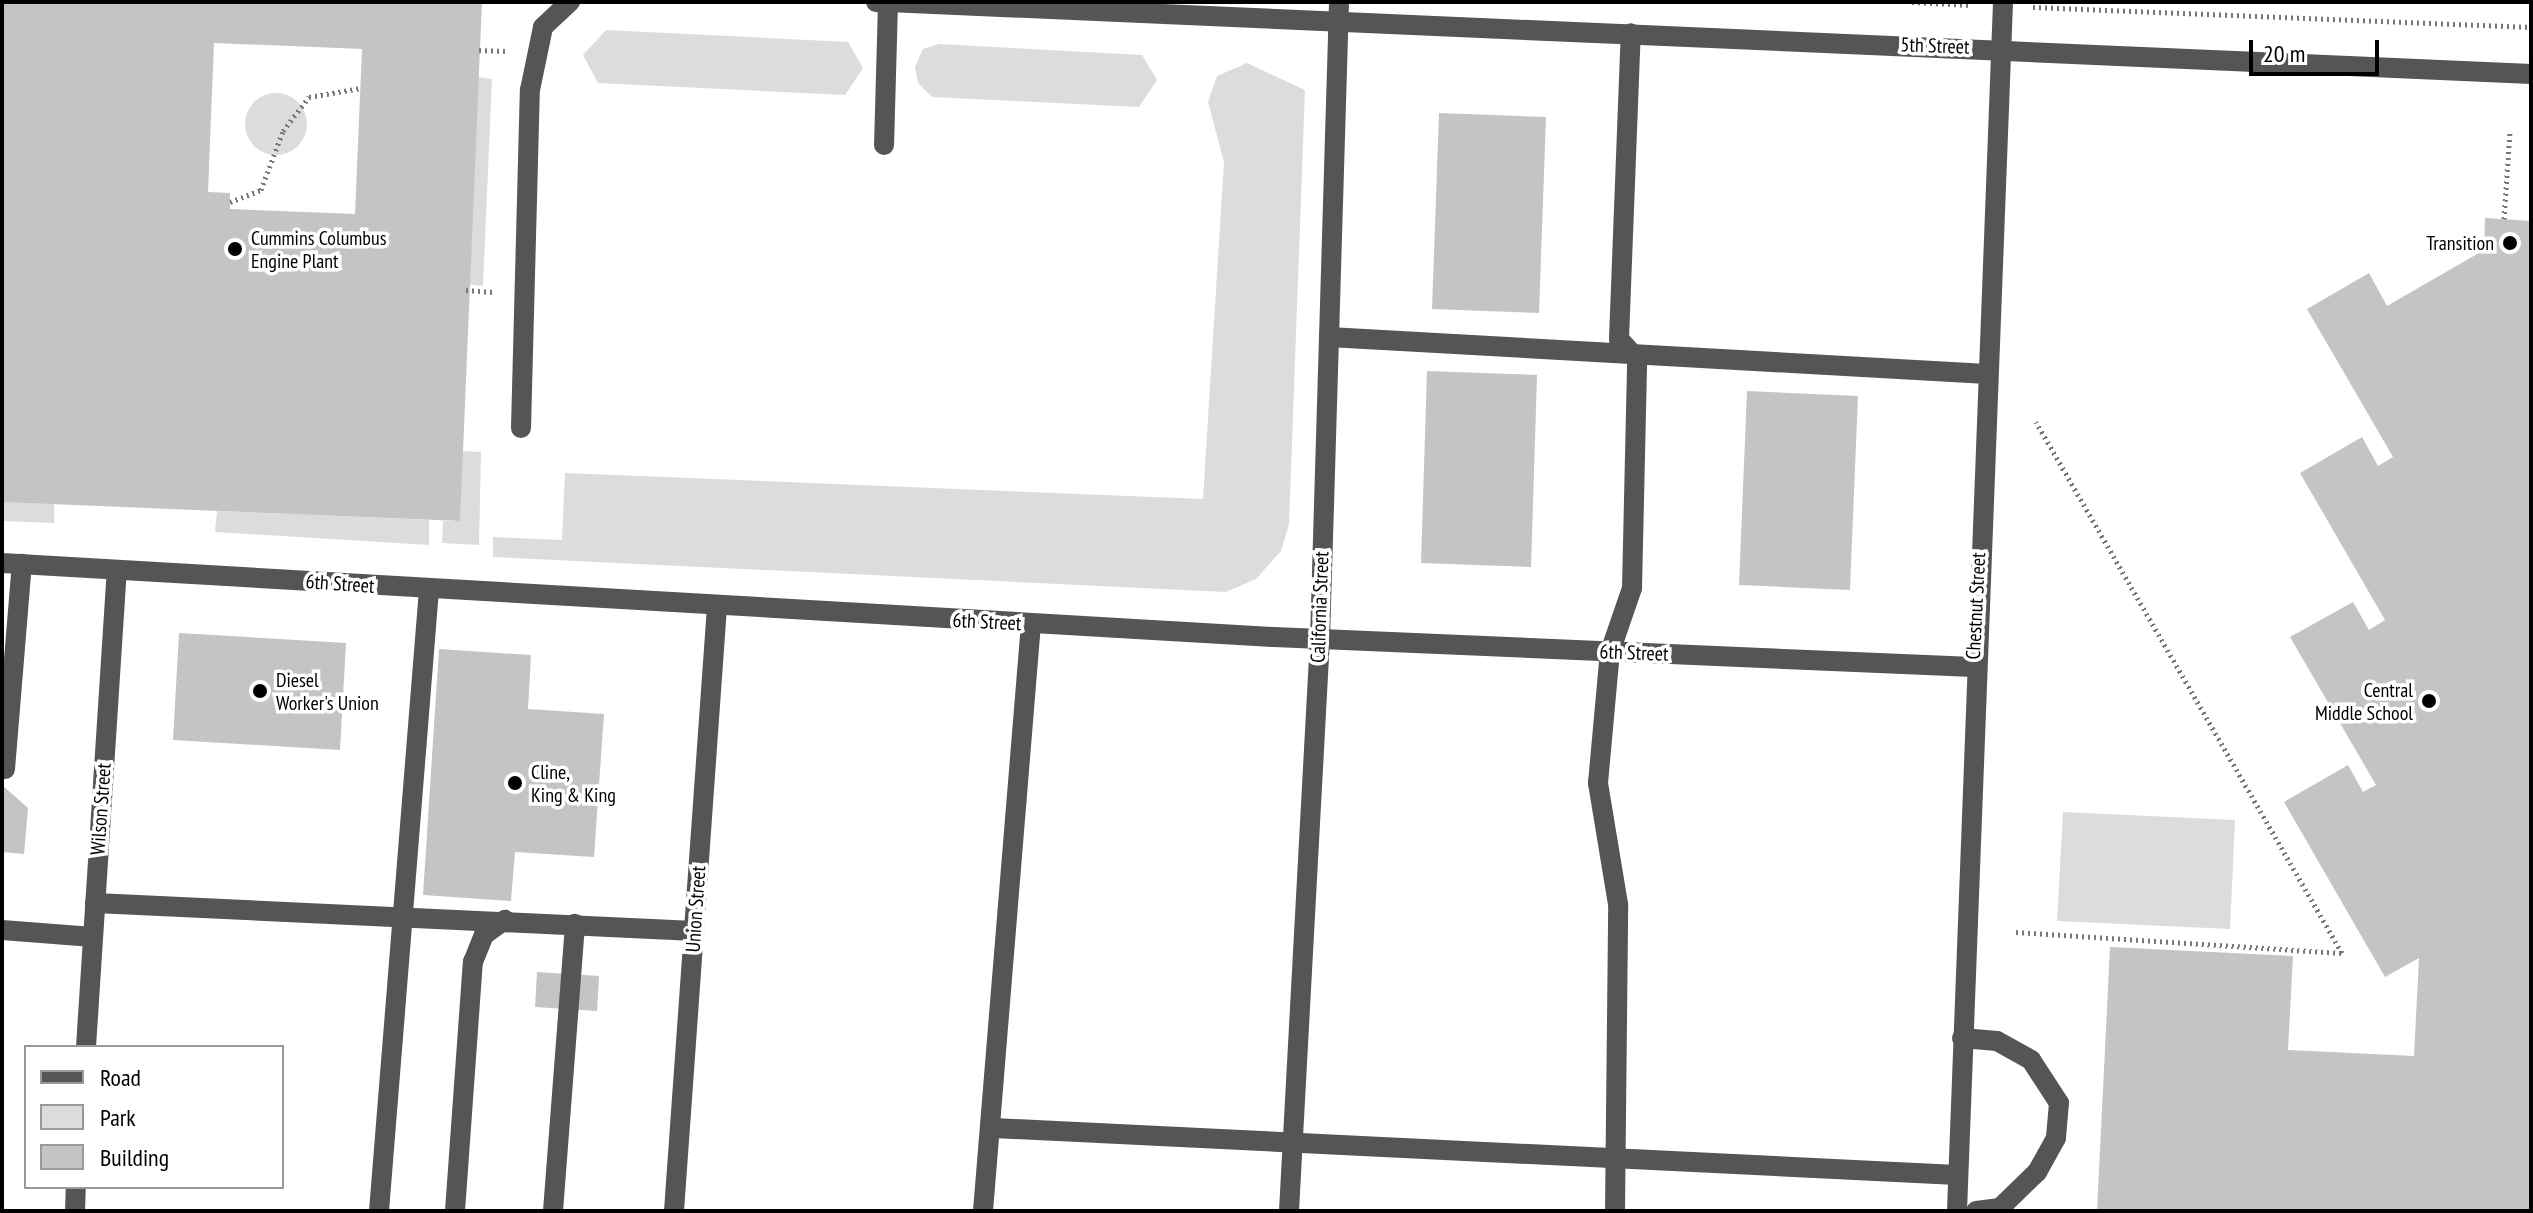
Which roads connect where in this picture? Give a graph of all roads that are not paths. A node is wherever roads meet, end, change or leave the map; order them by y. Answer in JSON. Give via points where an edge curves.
{"nodes":[{"id":1,"x":570,"y":2,"type":"edge"},
{"id":2,"x":876,"y":2,"type":"edge"},
{"id":3,"x":888,"y":2,"type":"edge"},
{"id":4,"x":2003,"y":2,"type":"edge"},
{"id":5,"x":1338,"y":11,"type":"edge"},
{"id":6,"x":1631,"y":33,"type":"junction"},
{"id":7,"x":2001,"y":49,"type":"junction"},
{"id":8,"x":2531,"y":74,"type":"edge"},
{"id":9,"x":884,"y":145,"type":"dead end"},
{"id":10,"x":1329,"y":337,"type":"junction"},
{"id":11,"x":1637,"y":359,"type":"junction"},
{"id":12,"x":1987,"y":374,"type":"junction"},
{"id":13,"x":521,"y":428,"type":"dead end"},
{"id":14,"x":12,"y":563,"type":"edge"},
{"id":15,"x":117,"y":570,"type":"junction"},
{"id":16,"x":429,"y":589,"type":"junction"},
{"id":17,"x":717,"y":607,"type":"junction"},
{"id":18,"x":1031,"y":624,"type":"junction"},
{"id":19,"x":1320,"y":639,"type":"junction"},
{"id":20,"x":1610,"y":652,"type":"junction"},
{"id":21,"x":1973,"y":667,"type":"junction"},
{"id":22,"x":5,"y":769,"type":"dead end"},
{"id":23,"x":95,"y":903,"type":"junction"},
{"id":24,"x":403,"y":914,"type":"junction"},
{"id":25,"x":505,"y":920,"type":"junction"},
{"id":26,"x":575,"y":924,"type":"junction"},
{"id":27,"x":2,"y":930,"type":"edge"},
{"id":28,"x":694,"y":931,"type":"junction"},
{"id":29,"x":93,"y":937,"type":"junction"},
{"id":30,"x":1962,"y":1038,"type":"junction"},
{"id":31,"x":86,"y":1045,"type":"edge"},
{"id":32,"x":994,"y":1128,"type":"junction"},
{"id":33,"x":1293,"y":1141,"type":"junction"},
{"id":34,"x":1616,"y":1161,"type":"junction"},
{"id":35,"x":1957,"y":1175,"type":"junction"},
{"id":36,"x":76,"y":1189,"type":"edge"},
{"id":37,"x":75,"y":1211,"type":"edge"},
{"id":38,"x":379,"y":1211,"type":"edge"},
{"id":39,"x":455,"y":1211,"type":"edge"},
{"id":40,"x":553,"y":1211,"type":"edge"},
{"id":41,"x":674,"y":1211,"type":"edge"},
{"id":42,"x":983,"y":1211,"type":"edge"},
{"id":43,"x":1289,"y":1211,"type":"edge"},
{"id":44,"x":1615,"y":1211,"type":"edge"},
{"id":45,"x":1957,"y":1211,"type":"edge"},
{"id":46,"x":1976,"y":1211,"type":"edge"}],
"edges":[{"from":1,"to":13,"type":"street","via":[[543,27],[530,90]]},
{"from":2,"to":3,"type":"street","name":"5th Street"},
{"from":3,"to":5,"type":"street","name":"5th Street"},
{"from":3,"to":9,"type":"street"},
{"from":4,"to":7,"type":"street","name":"Chestnut Street"},
{"from":5,"to":6,"type":"street","name":"5th Street"},
{"from":5,"to":10,"type":"street","name":"California Street"},
{"from":6,"to":7,"type":"street","name":"5th Street"},
{"from":6,"to":11,"type":"street","via":[[1619,339]]},
{"from":7,"to":8,"type":"street","name":"5th Street"},
{"from":7,"to":12,"type":"street","name":"Chestnut Street"},
{"from":10,"to":11,"type":"street"},
{"from":10,"to":19,"type":"street","name":"California Street"},
{"from":11,"to":12,"type":"street"},
{"from":11,"to":20,"type":"street","via":[[1632,588]]},
{"from":12,"to":21,"type":"street","name":"Chestnut Street"},
{"from":14,"to":15,"type":"street","name":"6th Street"},
{"from":14,"to":22,"type":"street"},
{"from":15,"to":16,"type":"street","name":"6th Street"},
{"from":15,"to":23,"type":"street","name":"Wilson Street"},
{"from":16,"to":17,"type":"street","name":"6th Street"},
{"from":16,"to":24,"type":"street"},
{"from":17,"to":18,"type":"street","name":"6th Street"},
{"from":17,"to":28,"type":"street","name":"Union Street"},
{"from":18,"to":19,"type":"street","name":"6th Street"},
{"from":18,"to":32,"type":"street"},
{"from":19,"to":20,"type":"street","name":"6th Street"},
{"from":19,"to":33,"type":"street","name":"California Street"},
{"from":20,"to":21,"type":"street","name":"6th Street"},
{"from":20,"to":34,"type":"street","via":[[1598,783],[1618,904]]},
{"from":21,"to":30,"type":"street","name":"Chestnut Street"},
{"from":23,"to":24,"type":"street"},
{"from":23,"to":29,"type":"street","name":"Wilson Street"},
{"from":24,"to":25,"type":"street"},
{"from":24,"to":38,"type":"street"},
{"from":25,"to":26,"type":"street"},
{"from":25,"to":39,"type":"street","via":[[484,935],[473,962]]},
{"from":26,"to":28,"type":"street"},
{"from":26,"to":40,"type":"street"},
{"from":27,"to":29,"type":"street"},
{"from":28,"to":41,"type":"street","name":"Union Street"},
{"from":29,"to":31,"type":"street","name":"Wilson Street"},
{"from":30,"to":35,"type":"street","name":"Chestnut Street"},
{"from":30,"to":46,"type":"street","via":[[1997,1041],[2031,1060],[2059,1103],[2056,1138],[2037,1172],[2000,1208]]},
{"from":32,"to":33,"type":"street"},
{"from":32,"to":42,"type":"street"},
{"from":33,"to":34,"type":"street"},
{"from":33,"to":43,"type":"street","name":"California Street"},
{"from":34,"to":35,"type":"street"},
{"from":34,"to":44,"type":"street"},
{"from":35,"to":45,"type":"street","name":"Chestnut Street"},
{"from":36,"to":37,"type":"street"}]}
